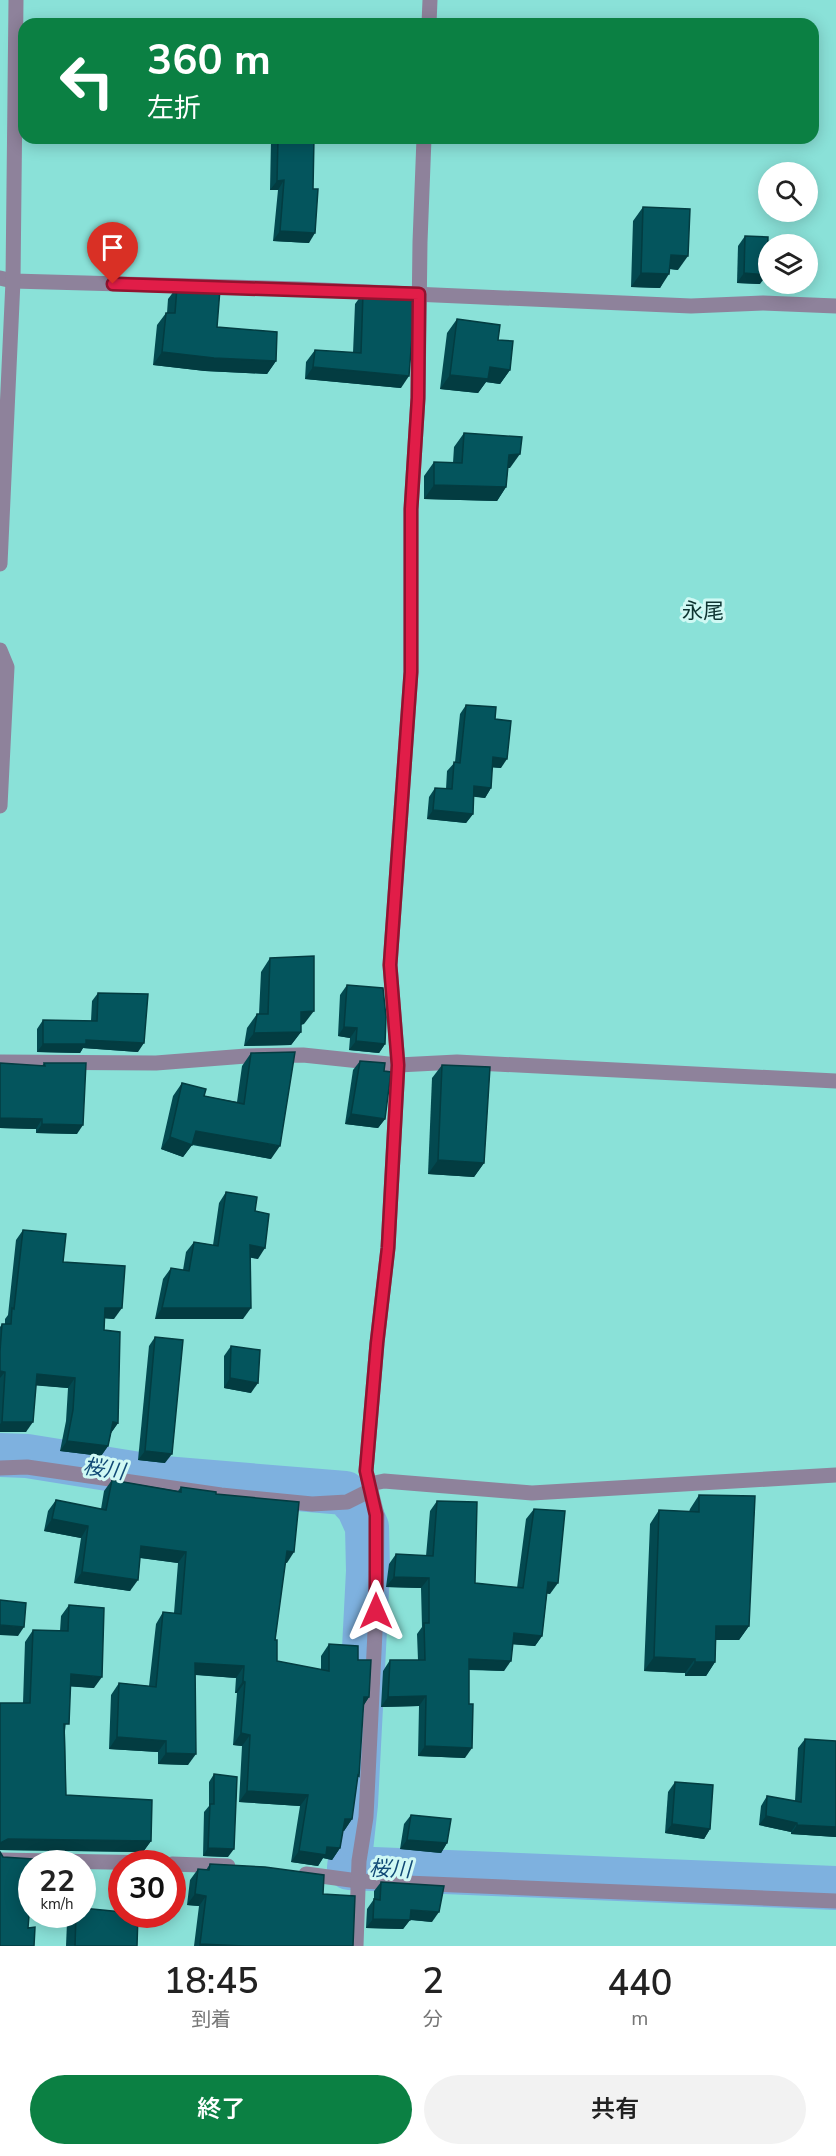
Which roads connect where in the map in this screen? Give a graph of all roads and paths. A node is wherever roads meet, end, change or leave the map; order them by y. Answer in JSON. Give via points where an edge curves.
{"nodes":[{"id":1,"x":16,"y":0,"type":"edge"},
{"id":2,"x":430,"y":0,"type":"edge"},
{"id":3,"x":429,"y":18,"type":"edge"},
{"id":4,"x":424,"y":144,"type":"edge"},
{"id":5,"x":7,"y":279,"type":"edge"},
{"id":6,"x":419,"y":294,"type":"junction"},
{"id":7,"x":836,"y":306,"type":"edge"},
{"id":8,"x":0,"y":564,"type":"edge"},
{"id":9,"x":0,"y":650,"type":"edge"},
{"id":10,"x":0,"y":806,"type":"edge"},
{"id":11,"x":0,"y":1062,"type":"edge"},
{"id":12,"x":398,"y":1065,"type":"junction"},
{"id":13,"x":836,"y":1081,"type":"edge"},
{"id":14,"x":0,"y":1468,"type":"edge"},
{"id":15,"x":836,"y":1475,"type":"edge"},
{"id":16,"x":362,"y":1493,"type":"junction"},
{"id":17,"x":0,"y":1860,"type":"edge"},
{"id":18,"x":108,"y":1862,"type":"edge"},
{"id":19,"x":186,"y":1865,"type":"edge"},
{"id":20,"x":248,"y":1867,"type":"edge"},
{"id":21,"x":292,"y":1872,"type":"edge"},
{"id":22,"x":359,"y":1872,"type":"junction"},
{"id":23,"x":836,"y":1901,"type":"edge"},
{"id":24,"x":356,"y":1946,"type":"edge"}],
"edges":[{"from":1,"to":5,"type":"street"},
{"from":2,"to":3,"type":"street"},
{"from":4,"to":6,"type":"street"},
{"from":5,"to":6,"type":"street"},
{"from":5,"to":8,"type":"street"},
{"from":6,"to":7,"type":"street","via":[[692,306]]},
{"from":6,"to":12,"type":"street","via":[[411,509],[411,672],[390,965]]},
{"from":9,"to":10,"type":"street","via":[[7,667]]},
{"from":11,"to":12,"type":"street","via":[[156,1063],[303,1055]]},
{"from":12,"to":13,"type":"street","via":[[457,1062]]},
{"from":12,"to":16,"type":"street","via":[[388,1248]]},
{"from":14,"to":16,"type":"street","via":[[27,1467],[312,1504]]},
{"from":15,"to":16,"type":"street","via":[[532,1492],[384,1481]]},
{"from":16,"to":22,"type":"street","via":[[376,1515],[376,1611],[366,1817]]},
{"from":17,"to":18,"type":"street"},
{"from":19,"to":20,"type":"street"},
{"from":21,"to":22,"type":"street"},
{"from":22,"to":23,"type":"street"},
{"from":22,"to":24,"type":"street"}]}
